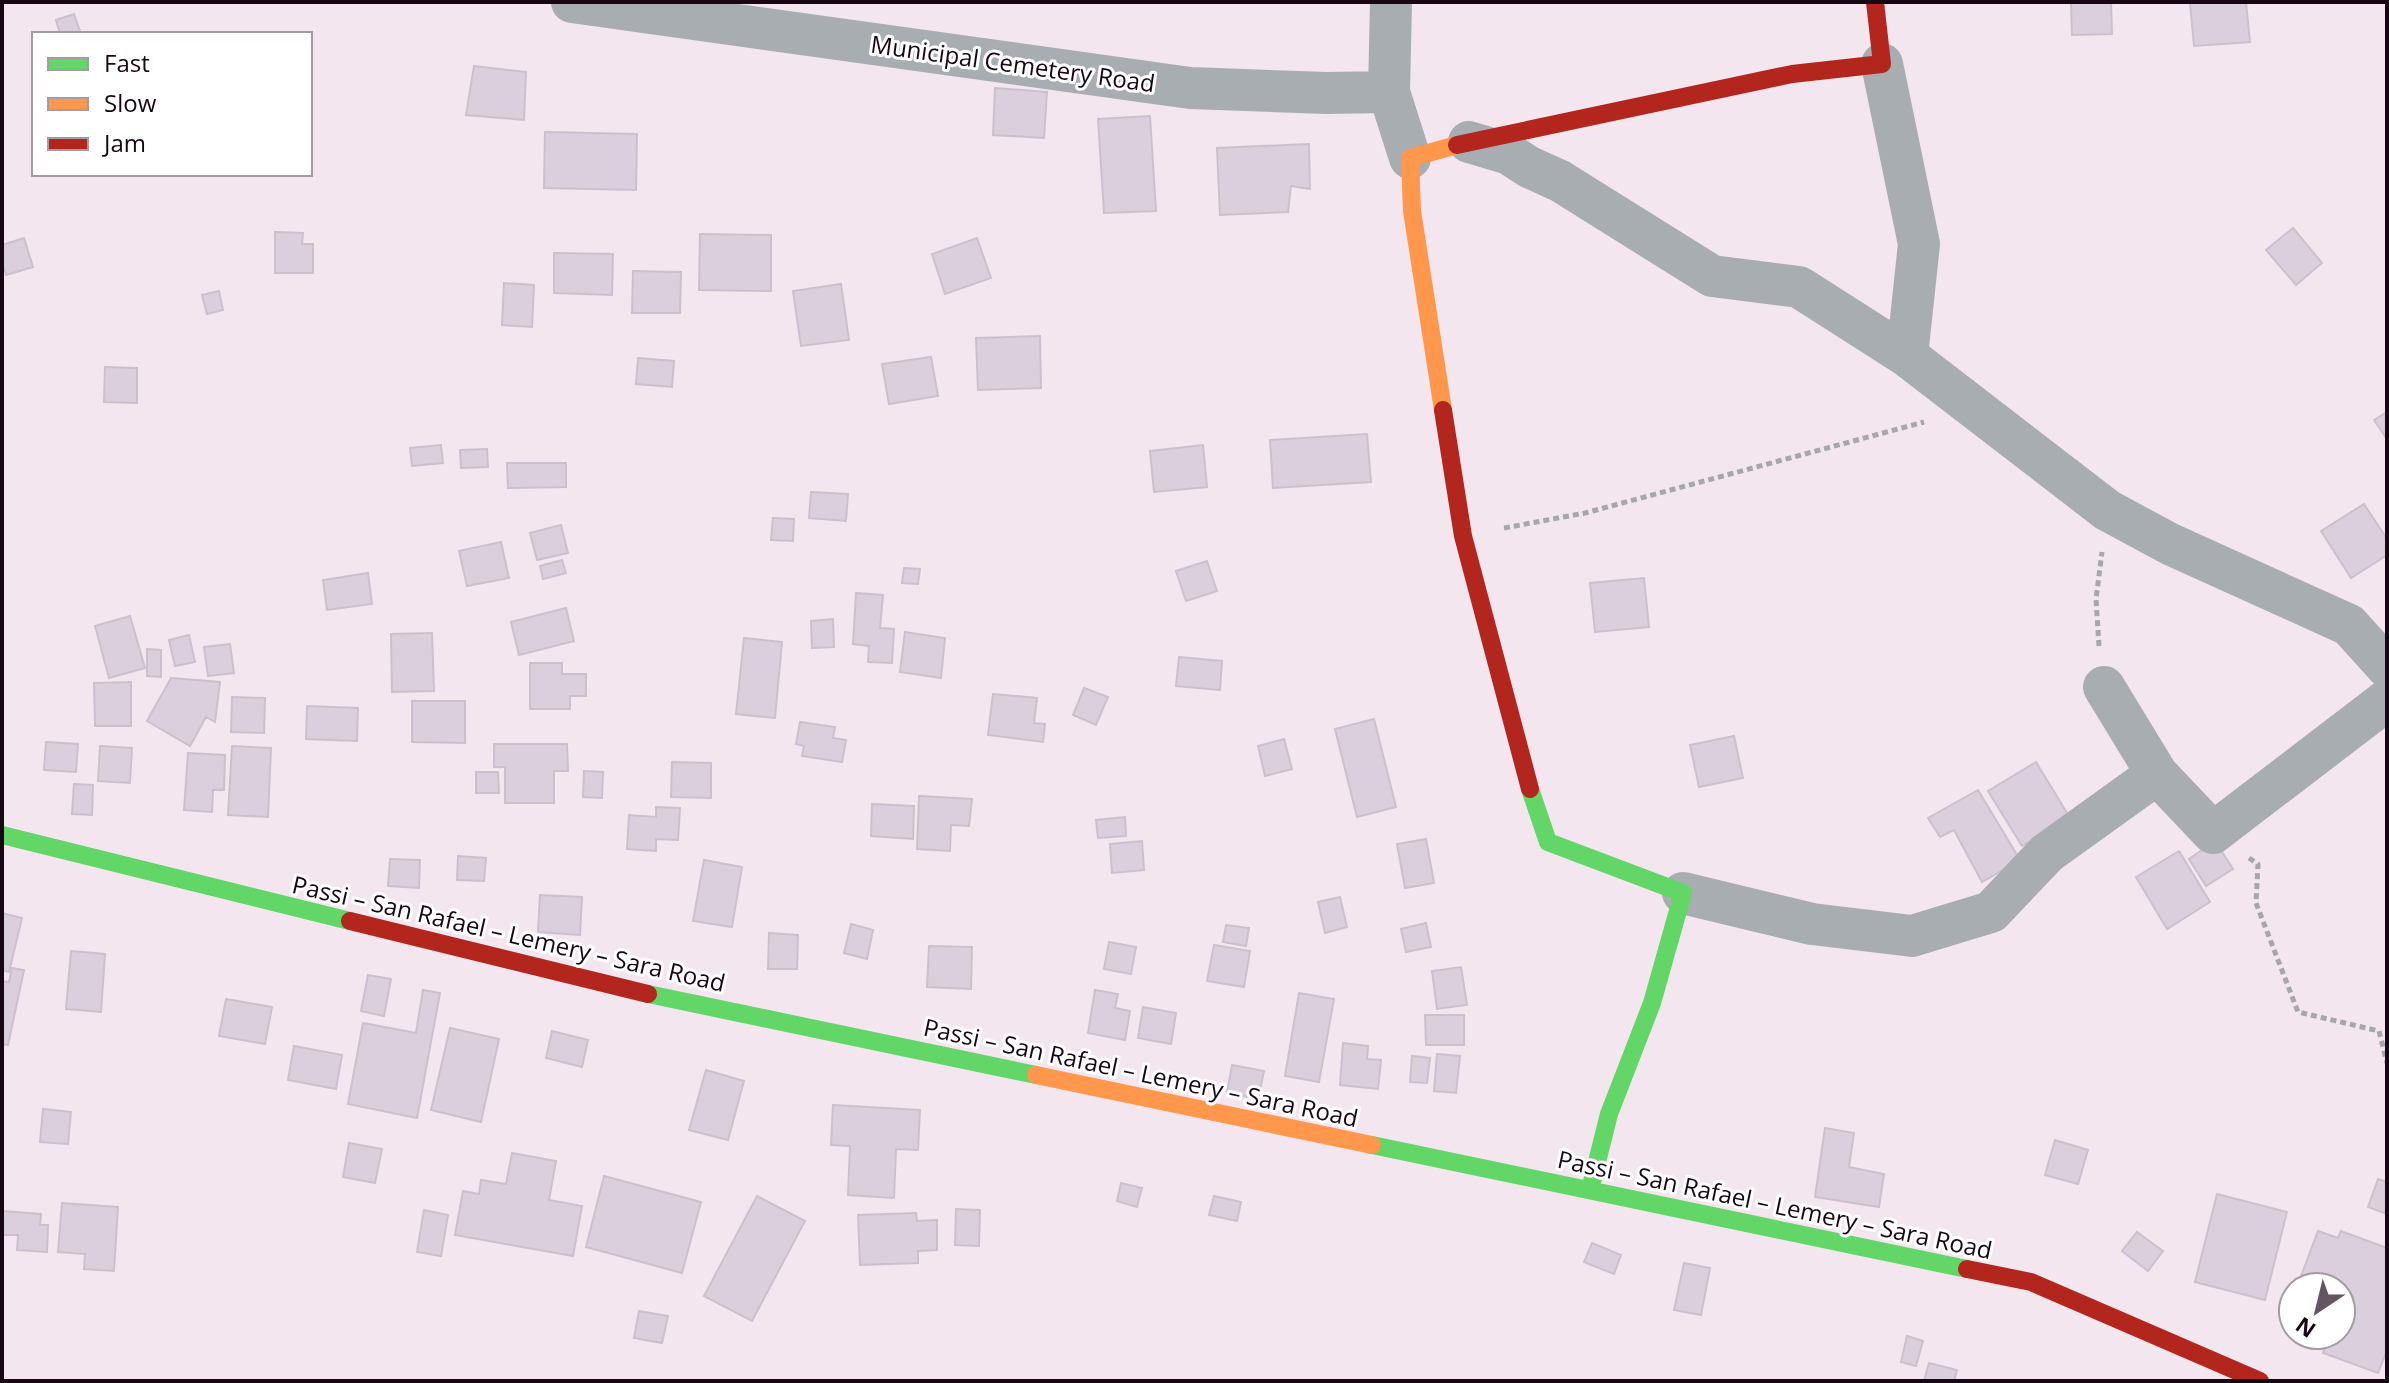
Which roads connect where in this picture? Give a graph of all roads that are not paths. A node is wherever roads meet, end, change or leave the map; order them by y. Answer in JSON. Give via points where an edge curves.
{"nodes":[{"id":1,"x":572,"y":2,"type":"edge"},
{"id":2,"x":1391,"y":2,"type":"edge"},
{"id":3,"x":1875,"y":2,"type":"edge"},
{"id":4,"x":1882,"y":64,"type":"junction"},
{"id":5,"x":1389,"y":92,"type":"junction"},
{"id":6,"x":1469,"y":142,"type":"junction"},
{"id":7,"x":1410,"y":158,"type":"junction"},
{"id":8,"x":1907,"y":356,"type":"junction"},
{"id":9,"x":2387,"y":667,"type":"edge"},
{"id":10,"x":2104,"y":687,"type":"road end"},
{"id":11,"x":2387,"y":700,"type":"edge"},
{"id":12,"x":2157,"y":774,"type":"junction"},
{"id":13,"x":2,"y":835,"type":"edge"},
{"id":14,"x":1683,"y":893,"type":"junction"},
{"id":15,"x":1590,"y":1190,"type":"junction"},
{"id":16,"x":2260,"y":1381,"type":"edge"}],
"edges":[{"from":1,"to":5,"type":"street","name":"Municipal Cemetery Road","via":[[1190,88]]},
{"from":2,"to":5,"type":"street"},
{"from":3,"to":4,"type":"main road"},
{"from":4,"to":6,"type":"main road","via":[[1792,74]]},
{"from":4,"to":8,"type":"street","via":[[1919,244]]},
{"from":5,"to":7,"type":"street"},
{"from":6,"to":7,"type":"main road"},
{"from":6,"to":8,"type":"street","via":[[1509,154],[1560,181],[1712,276],[1799,287]]},
{"from":7,"to":14,"type":"main road","via":[[1412,211],[1463,536],[1523,768],[1548,842]]},
{"from":8,"to":9,"type":"street","via":[[2107,510],[2349,625]]},
{"from":10,"to":12,"type":"street"},
{"from":11,"to":12,"type":"street","via":[[2213,833]]},
{"from":12,"to":14,"type":"street","via":[[2047,853],[1991,912],[1912,936],[1812,924]]},
{"from":13,"to":15,"type":"main road","name":"Passi – San Rafael – Lemery – Sara Road","via":[[621,988]]},
{"from":14,"to":15,"type":"main road","via":[[1652,1003],[1609,1114]]},
{"from":15,"to":16,"type":"main road","name":"Passi – San Rafael – Lemery – Sara Road","via":[[2031,1282]]}]}
